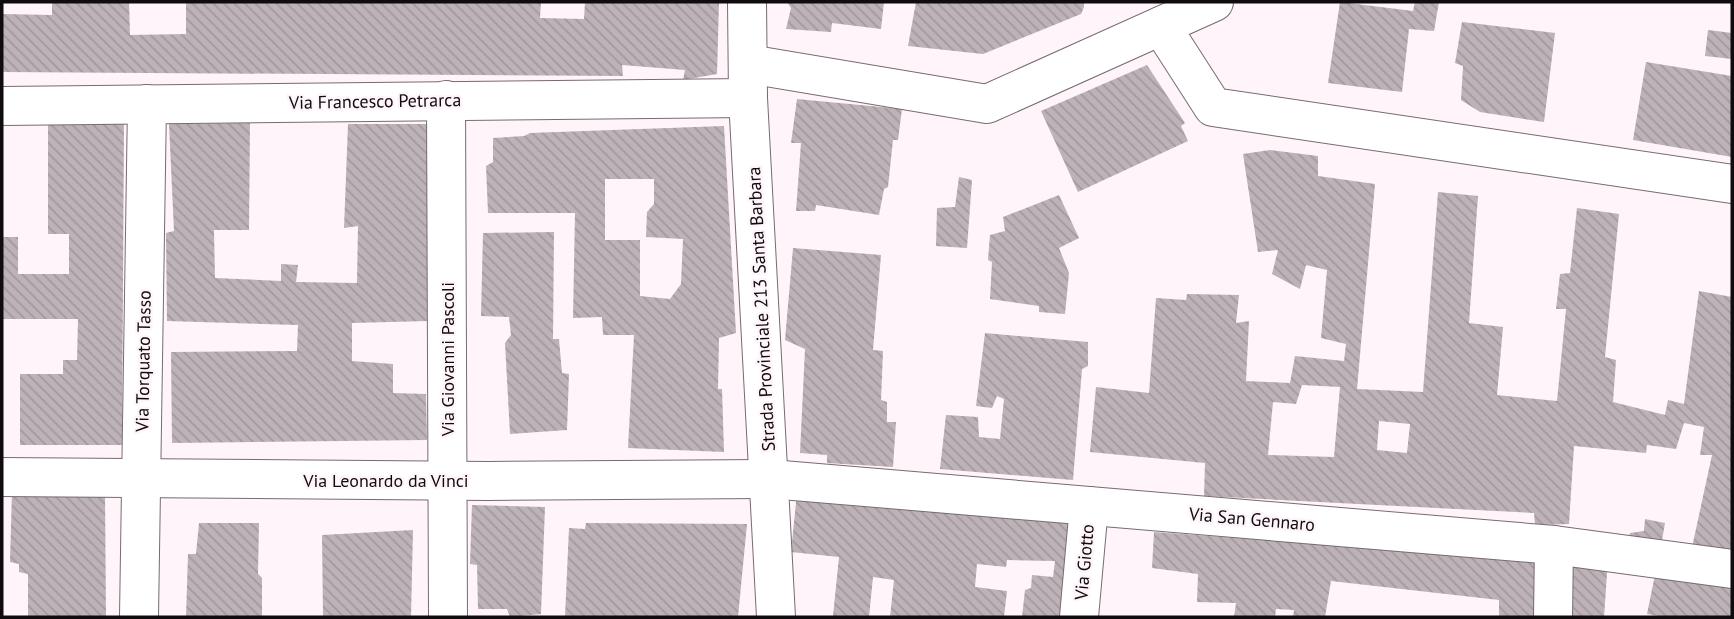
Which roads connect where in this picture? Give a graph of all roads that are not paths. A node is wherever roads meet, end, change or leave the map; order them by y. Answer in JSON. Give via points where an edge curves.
{"nodes":[{"id":1,"x":747,"y":2,"type":"edge"},
{"id":2,"x":1214,"y":2,"type":"edge"},
{"id":3,"x":1161,"y":26,"type":"junction"},
{"id":4,"x":748,"y":81,"type":"junction"},
{"id":5,"x":446,"y":100,"type":"junction"},
{"id":6,"x":147,"y":104,"type":"junction"},
{"id":7,"x":2,"y":106,"type":"edge"},
{"id":8,"x":1732,"y":184,"type":"edge"},
{"id":9,"x":2,"y":477,"type":"edge"},
{"id":10,"x":141,"y":478,"type":"junction"},
{"id":11,"x":770,"y":479,"type":"junction"},
{"id":12,"x":447,"y":481,"type":"junction"},
{"id":13,"x":1089,"y":506,"type":"junction"},
{"id":14,"x":1554,"y":545,"type":"junction"},
{"id":15,"x":1732,"y":569,"type":"edge"},
{"id":16,"x":139,"y":617,"type":"edge"},
{"id":17,"x":448,"y":617,"type":"edge"},
{"id":18,"x":776,"y":617,"type":"edge"},
{"id":19,"x":1079,"y":617,"type":"edge"},
{"id":20,"x":1553,"y":617,"type":"edge"}],
"edges":[{"from":1,"to":4,"type":"street","name":"Strada Provinciale 213 Santa Barbara"},
{"from":2,"to":3,"type":"street","name":"Via Francesco Petrarca"},
{"from":3,"to":4,"type":"street","name":"Via Francesco Petrarca","via":[[987,104]]},
{"from":3,"to":8,"type":"street","via":[[1213,107]]},
{"from":4,"to":5,"type":"street","name":"Via Francesco Petrarca"},
{"from":4,"to":11,"type":"street","name":"Strada Provinciale 213 Santa Barbara"},
{"from":5,"to":6,"type":"street","name":"Via Francesco Petrarca"},
{"from":5,"to":12,"type":"street","name":"Via Giovanni Pascoli"},
{"from":6,"to":7,"type":"street","name":"Via Francesco Petrarca"},
{"from":6,"to":10,"type":"street","name":"Via Torquato Tasso"},
{"from":9,"to":10,"type":"street","name":"Via Leonardo da Vinci"},
{"from":10,"to":12,"type":"street","name":"Via Leonardo da Vinci"},
{"from":10,"to":16,"type":"street","name":"Via Torquato Tasso"},
{"from":11,"to":12,"type":"street","name":"Via Leonardo da Vinci"},
{"from":11,"to":13,"type":"street","name":"Via San Gennaro"},
{"from":11,"to":18,"type":"street","name":"Strada Provinciale 213 Santa Barbara"},
{"from":12,"to":17,"type":"street","name":"Via Giovanni Pascoli"},
{"from":13,"to":14,"type":"street","name":"Via San Gennaro"},
{"from":13,"to":19,"type":"street","name":"Via Giotto"},
{"from":14,"to":15,"type":"street","name":"Via San Gennaro"},
{"from":14,"to":20,"type":"street"}]}
